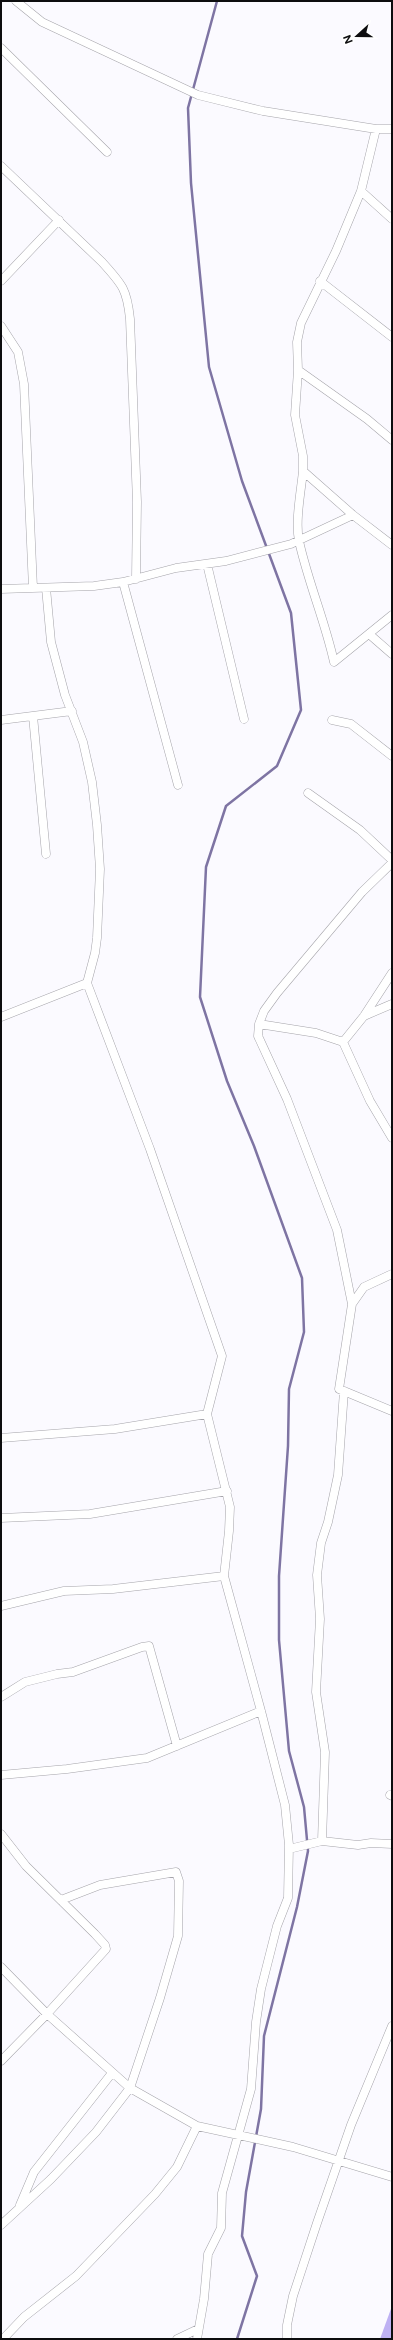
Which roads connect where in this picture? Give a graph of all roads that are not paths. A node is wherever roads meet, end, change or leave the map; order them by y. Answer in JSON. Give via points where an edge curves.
{"nodes":[{"id":1,"x":16,"y":1,"type":"edge"},
{"id":2,"x":1,"y":48,"type":"edge"},
{"id":3,"x":376,"y":129,"type":"junction"},
{"id":4,"x":392,"y":129,"type":"edge"},
{"id":5,"x":106,"y":152,"type":"dead end"},
{"id":6,"x":1,"y":166,"type":"edge"},
{"id":7,"x":361,"y":191,"type":"junction"},
{"id":8,"x":392,"y":219,"type":"edge"},
{"id":9,"x":58,"y":220,"type":"junction"},
{"id":10,"x":1,"y":281,"type":"edge"},
{"id":11,"x":320,"y":281,"type":"junction"},
{"id":12,"x":1,"y":326,"type":"edge"},
{"id":13,"x":392,"y":336,"type":"edge"},
{"id":14,"x":298,"y":370,"type":"junction"},
{"id":15,"x":392,"y":440,"type":"edge"},
{"id":16,"x":303,"y":471,"type":"junction"},
{"id":17,"x":353,"y":515,"type":"junction"},
{"id":18,"x":299,"y":540,"type":"junction"},
{"id":19,"x":392,"y":545,"type":"edge"},
{"id":20,"x":207,"y":564,"type":"junction"},
{"id":21,"x":136,"y":579,"type":"junction"},
{"id":22,"x":123,"y":582,"type":"junction"},
{"id":23,"x":33,"y":588,"type":"junction"},
{"id":24,"x":46,"y":588,"type":"junction"},
{"id":25,"x":1,"y":589,"type":"edge"},
{"id":26,"x":392,"y":615,"type":"edge"},
{"id":27,"x":369,"y":634,"type":"junction"},
{"id":28,"x":392,"y":654,"type":"edge"},
{"id":29,"x":72,"y":711,"type":"junction"},
{"id":30,"x":33,"y":716,"type":"junction"},
{"id":31,"x":244,"y":719,"type":"dead end"},
{"id":32,"x":1,"y":720,"type":"edge"},
{"id":33,"x":332,"y":720,"type":"dead end"},
{"id":34,"x":392,"y":756,"type":"edge"},
{"id":35,"x":178,"y":786,"type":"dead end"},
{"id":36,"x":308,"y":793,"type":"dead end"},
{"id":37,"x":46,"y":854,"type":"dead end"},
{"id":38,"x":392,"y":861,"type":"edge"},
{"id":39,"x":392,"y":974,"type":"edge"},
{"id":40,"x":87,"y":983,"type":"junction"},
{"id":41,"x":392,"y":1004,"type":"edge"},
{"id":42,"x":364,"y":1016,"type":"junction"},
{"id":43,"x":1,"y":1017,"type":"edge"},
{"id":44,"x":259,"y":1024,"type":"junction"},
{"id":45,"x":343,"y":1042,"type":"junction"},
{"id":46,"x":392,"y":1138,"type":"edge"},
{"id":47,"x":392,"y":1274,"type":"edge"},
{"id":48,"x":352,"y":1304,"type":"junction"},
{"id":49,"x":344,"y":1391,"type":"junction"},
{"id":50,"x":392,"y":1411,"type":"edge"},
{"id":51,"x":207,"y":1414,"type":"junction"},
{"id":52,"x":1,"y":1438,"type":"edge"},
{"id":53,"x":227,"y":1491,"type":"junction"},
{"id":54,"x":1,"y":1518,"type":"edge"},
{"id":55,"x":224,"y":1576,"type":"junction"},
{"id":56,"x":1,"y":1606,"type":"edge"},
{"id":57,"x":1,"y":1697,"type":"edge"},
{"id":58,"x":261,"y":1711,"type":"junction"},
{"id":59,"x":177,"y":1746,"type":"junction"},
{"id":60,"x":1,"y":1775,"type":"edge"},
{"id":61,"x":1,"y":1834,"type":"edge"},
{"id":62,"x":322,"y":1842,"type":"junction"},
{"id":63,"x":392,"y":1844,"type":"edge"},
{"id":64,"x":289,"y":1849,"type":"junction"},
{"id":65,"x":61,"y":1900,"type":"junction"},
{"id":66,"x":1,"y":1967,"type":"edge"},
{"id":67,"x":47,"y":2014,"type":"junction"},
{"id":68,"x":392,"y":2026,"type":"edge"},
{"id":69,"x":1,"y":2061,"type":"edge"},
{"id":70,"x":112,"y":2073,"type":"junction"},
{"id":71,"x":130,"y":2088,"type":"junction"},
{"id":72,"x":197,"y":2126,"type":"junction"},
{"id":73,"x":238,"y":2135,"type":"junction"},
{"id":74,"x":340,"y":2160,"type":"junction"},
{"id":75,"x":392,"y":2176,"type":"edge"},
{"id":76,"x":19,"y":2208,"type":"junction"},
{"id":77,"x":1,"y":2225,"type":"edge"},
{"id":78,"x":198,"y":2329,"type":"junction"},
{"id":79,"x":2,"y":2339,"type":"edge"},
{"id":80,"x":177,"y":2339,"type":"edge"},
{"id":81,"x":197,"y":2339,"type":"edge"},
{"id":82,"x":286,"y":2339,"type":"edge"}],
"edges":[{"from":1,"to":3,"type":"street","via":[[42,22],[198,96],[263,111]]},
{"from":2,"to":5,"type":"street"},
{"from":3,"to":4,"type":"street"},
{"from":3,"to":7,"type":"street"},
{"from":6,"to":9,"type":"street"},
{"from":7,"to":8,"type":"street"},
{"from":7,"to":11,"type":"street","via":[[336,251]]},
{"from":9,"to":10,"type":"street"},
{"from":9,"to":21,"type":"street","via":[[102,262],[120,282],[127,295],[137,494]]},
{"from":11,"to":13,"type":"street"},
{"from":11,"to":14,"type":"street","via":[[301,323],[297,342]]},
{"from":12,"to":23,"type":"street","via":[[18,352],[24,384]]},
{"from":14,"to":15,"type":"street"},
{"from":14,"to":16,"type":"street","via":[[295,415],[303,456]]},
{"from":16,"to":17,"type":"street"},
{"from":16,"to":18,"type":"street"},
{"from":17,"to":18,"type":"street"},
{"from":17,"to":19,"type":"street"},
{"from":18,"to":20,"type":"street","via":[[238,559]]},
{"from":18,"to":27,"type":"street","via":[[334,662]]},
{"from":20,"to":21,"type":"street","via":[[176,568]]},
{"from":20,"to":31,"type":"street"},
{"from":21,"to":22,"type":"street"},
{"from":22,"to":24,"type":"street"},
{"from":22,"to":35,"type":"street"},
{"from":23,"to":24,"type":"street"},
{"from":23,"to":25,"type":"street"},
{"from":24,"to":29,"type":"street","via":[[52,642],[61,684]]},
{"from":26,"to":27,"type":"street"},
{"from":27,"to":28,"type":"street"},
{"from":29,"to":30,"type":"street"},
{"from":29,"to":40,"type":"street","via":[[83,742],[92,782],[100,869],[95,953]]},
{"from":30,"to":32,"type":"street"},
{"from":30,"to":37,"type":"street"},
{"from":33,"to":34,"type":"street","via":[[351,724]]},
{"from":36,"to":38,"type":"street","via":[[360,830]]},
{"from":38,"to":44,"type":"street","via":[[294,971],[264,1011]]},
{"from":39,"to":42,"type":"street"},
{"from":40,"to":43,"type":"street"},
{"from":40,"to":51,"type":"street","via":[[150,1149],[222,1356]]},
{"from":41,"to":42,"type":"street"},
{"from":42,"to":45,"type":"street"},
{"from":44,"to":45,"type":"street","via":[[316,1033]]},
{"from":44,"to":48,"type":"street","via":[[258,1036],[287,1099],[337,1230]]},
{"from":45,"to":46,"type":"street","via":[[370,1101]]},
{"from":47,"to":48,"type":"street","via":[[364,1287]]},
{"from":48,"to":49,"type":"street","via":[[339,1389]]},
{"from":49,"to":50,"type":"street"},
{"from":49,"to":62,"type":"street","via":[[338,1475],[321,1543],[317,1575],[320,1620],[316,1692],[325,1752]]},
{"from":51,"to":52,"type":"street","via":[[115,1429]]},
{"from":51,"to":53,"type":"street"},
{"from":53,"to":54,"type":"street","via":[[90,1514]]},
{"from":53,"to":55,"type":"street","via":[[230,1506]]},
{"from":55,"to":56,"type":"street","via":[[113,1589],[64,1591]]},
{"from":55,"to":58,"type":"street"},
{"from":57,"to":59,"type":"street","via":[[25,1682],[73,1672],[149,1646]]},
{"from":58,"to":59,"type":"street"},
{"from":58,"to":64,"type":"street","via":[[285,1805]]},
{"from":59,"to":60,"type":"street","via":[[147,1758],[117,1763]]},
{"from":61,"to":65,"type":"street","via":[[26,1866]]},
{"from":62,"to":63,"type":"street"},
{"from":62,"to":64,"type":"street"},
{"from":64,"to":73,"type":"street","via":[[288,1898],[277,1926],[261,1989],[251,2089]]},
{"from":65,"to":67,"type":"street","via":[[106,1949]]},
{"from":65,"to":71,"type":"street","via":[[100,1885],[172,1871],[178,1874],[178,1936]]},
{"from":66,"to":67,"type":"street"},
{"from":67,"to":69,"type":"street"},
{"from":67,"to":70,"type":"street"},
{"from":68,"to":74,"type":"street","via":[[351,2125]]},
{"from":70,"to":71,"type":"street"},
{"from":70,"to":76,"type":"street","via":[[34,2172]]},
{"from":71,"to":72,"type":"street"},
{"from":71,"to":76,"type":"street","via":[[96,2132]]},
{"from":72,"to":73,"type":"street"},
{"from":72,"to":79,"type":"street","via":[[177,2166],[154,2194],[76,2276],[24,2317]]},
{"from":73,"to":74,"type":"street"},
{"from":73,"to":78,"type":"street","via":[[222,2193],[221,2228],[208,2254]]},
{"from":74,"to":75,"type":"street"},
{"from":74,"to":82,"type":"street","via":[[293,2296]]},
{"from":76,"to":77,"type":"street"},
{"from":78,"to":80,"type":"street"},
{"from":78,"to":81,"type":"street"}]}
